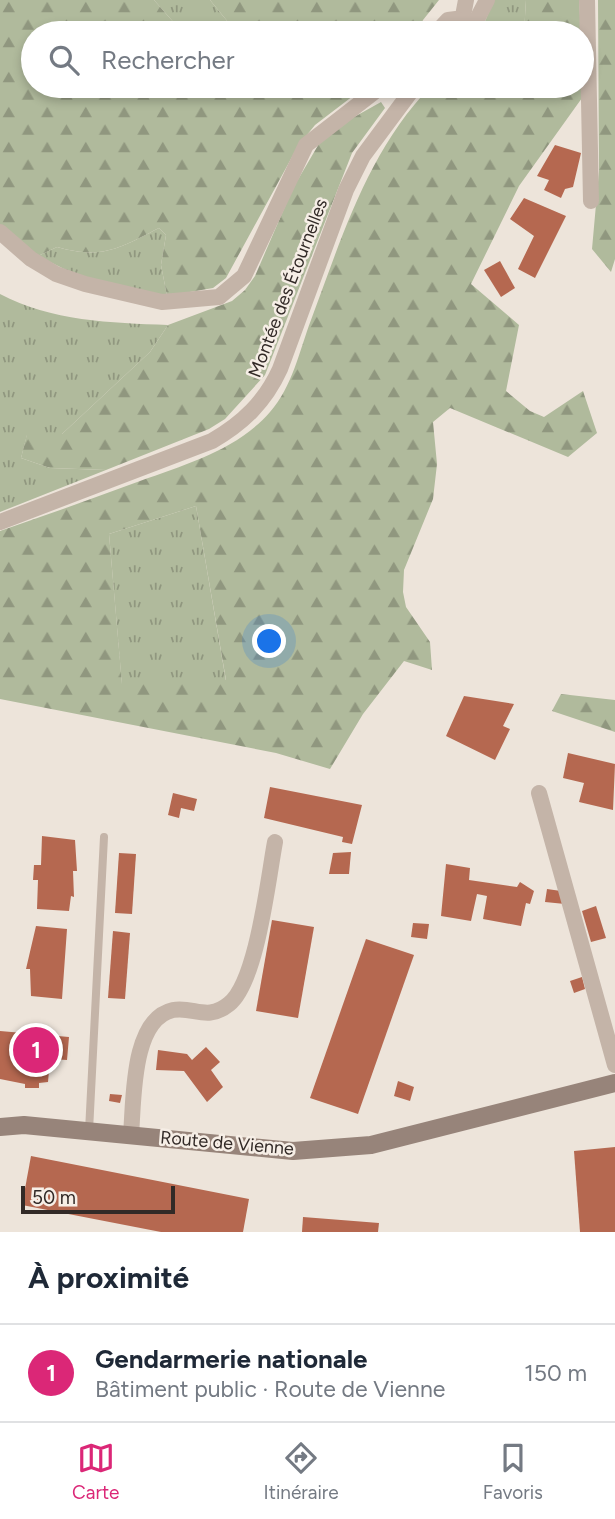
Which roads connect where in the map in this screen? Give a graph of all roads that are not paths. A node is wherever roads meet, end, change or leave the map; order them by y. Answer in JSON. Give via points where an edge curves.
{"nodes":[{"id":1,"x":466,"y":0,"type":"edge"},
{"id":2,"x":486,"y":0,"type":"edge"},
{"id":3,"x":587,"y":0,"type":"edge"},
{"id":4,"x":462,"y":21,"type":"edge"},
{"id":5,"x":476,"y":21,"type":"edge"},
{"id":6,"x":587,"y":21,"type":"edge"},
{"id":7,"x":367,"y":98,"type":"edge"},
{"id":8,"x":406,"y":98,"type":"edge"},
{"id":9,"x":589,"y":98,"type":"edge"},
{"id":10,"x":591,"y":201,"type":"dead end"},
{"id":11,"x":0,"y":232,"type":"edge"},
{"id":12,"x":0,"y":522,"type":"edge"},
{"id":13,"x":539,"y":793,"type":"dead end"},
{"id":14,"x":104,"y":837,"type":"dead end"},
{"id":15,"x":275,"y":842,"type":"dead end"},
{"id":16,"x":615,"y":1065,"type":"edge"},
{"id":17,"x":615,"y":1083,"type":"edge"},
{"id":18,"x":0,"y":1127,"type":"edge"},
{"id":19,"x":89,"y":1131,"type":"junction"},
{"id":20,"x":131,"y":1134,"type":"junction"}],
"edges":[{"from":1,"to":4,"type":"street"},
{"from":2,"to":5,"type":"street"},
{"from":3,"to":6,"type":"street"},
{"from":7,"to":11,"type":"street","via":[[306,145],[244,276],[219,297],[162,302],[85,284],[31,259]]},
{"from":8,"to":12,"type":"street","name":"Montée des Étournelles","via":[[363,156],[346,190],[279,369],[255,410],[212,441]]},
{"from":9,"to":10,"type":"street"},
{"from":13,"to":16,"type":"street"},
{"from":14,"to":19,"type":"lane"},
{"from":15,"to":20,"type":"street","via":[[249,976],[230,1004],[208,1015],[173,1010],[153,1022],[141,1042]]},
{"from":17,"to":20,"type":"street","name":"Route de Vienne","via":[[371,1145],[293,1151]]},
{"from":18,"to":19,"type":"street","name":"Route de Vienne"},
{"from":19,"to":20,"type":"street","name":"Route de Vienne"}]}
